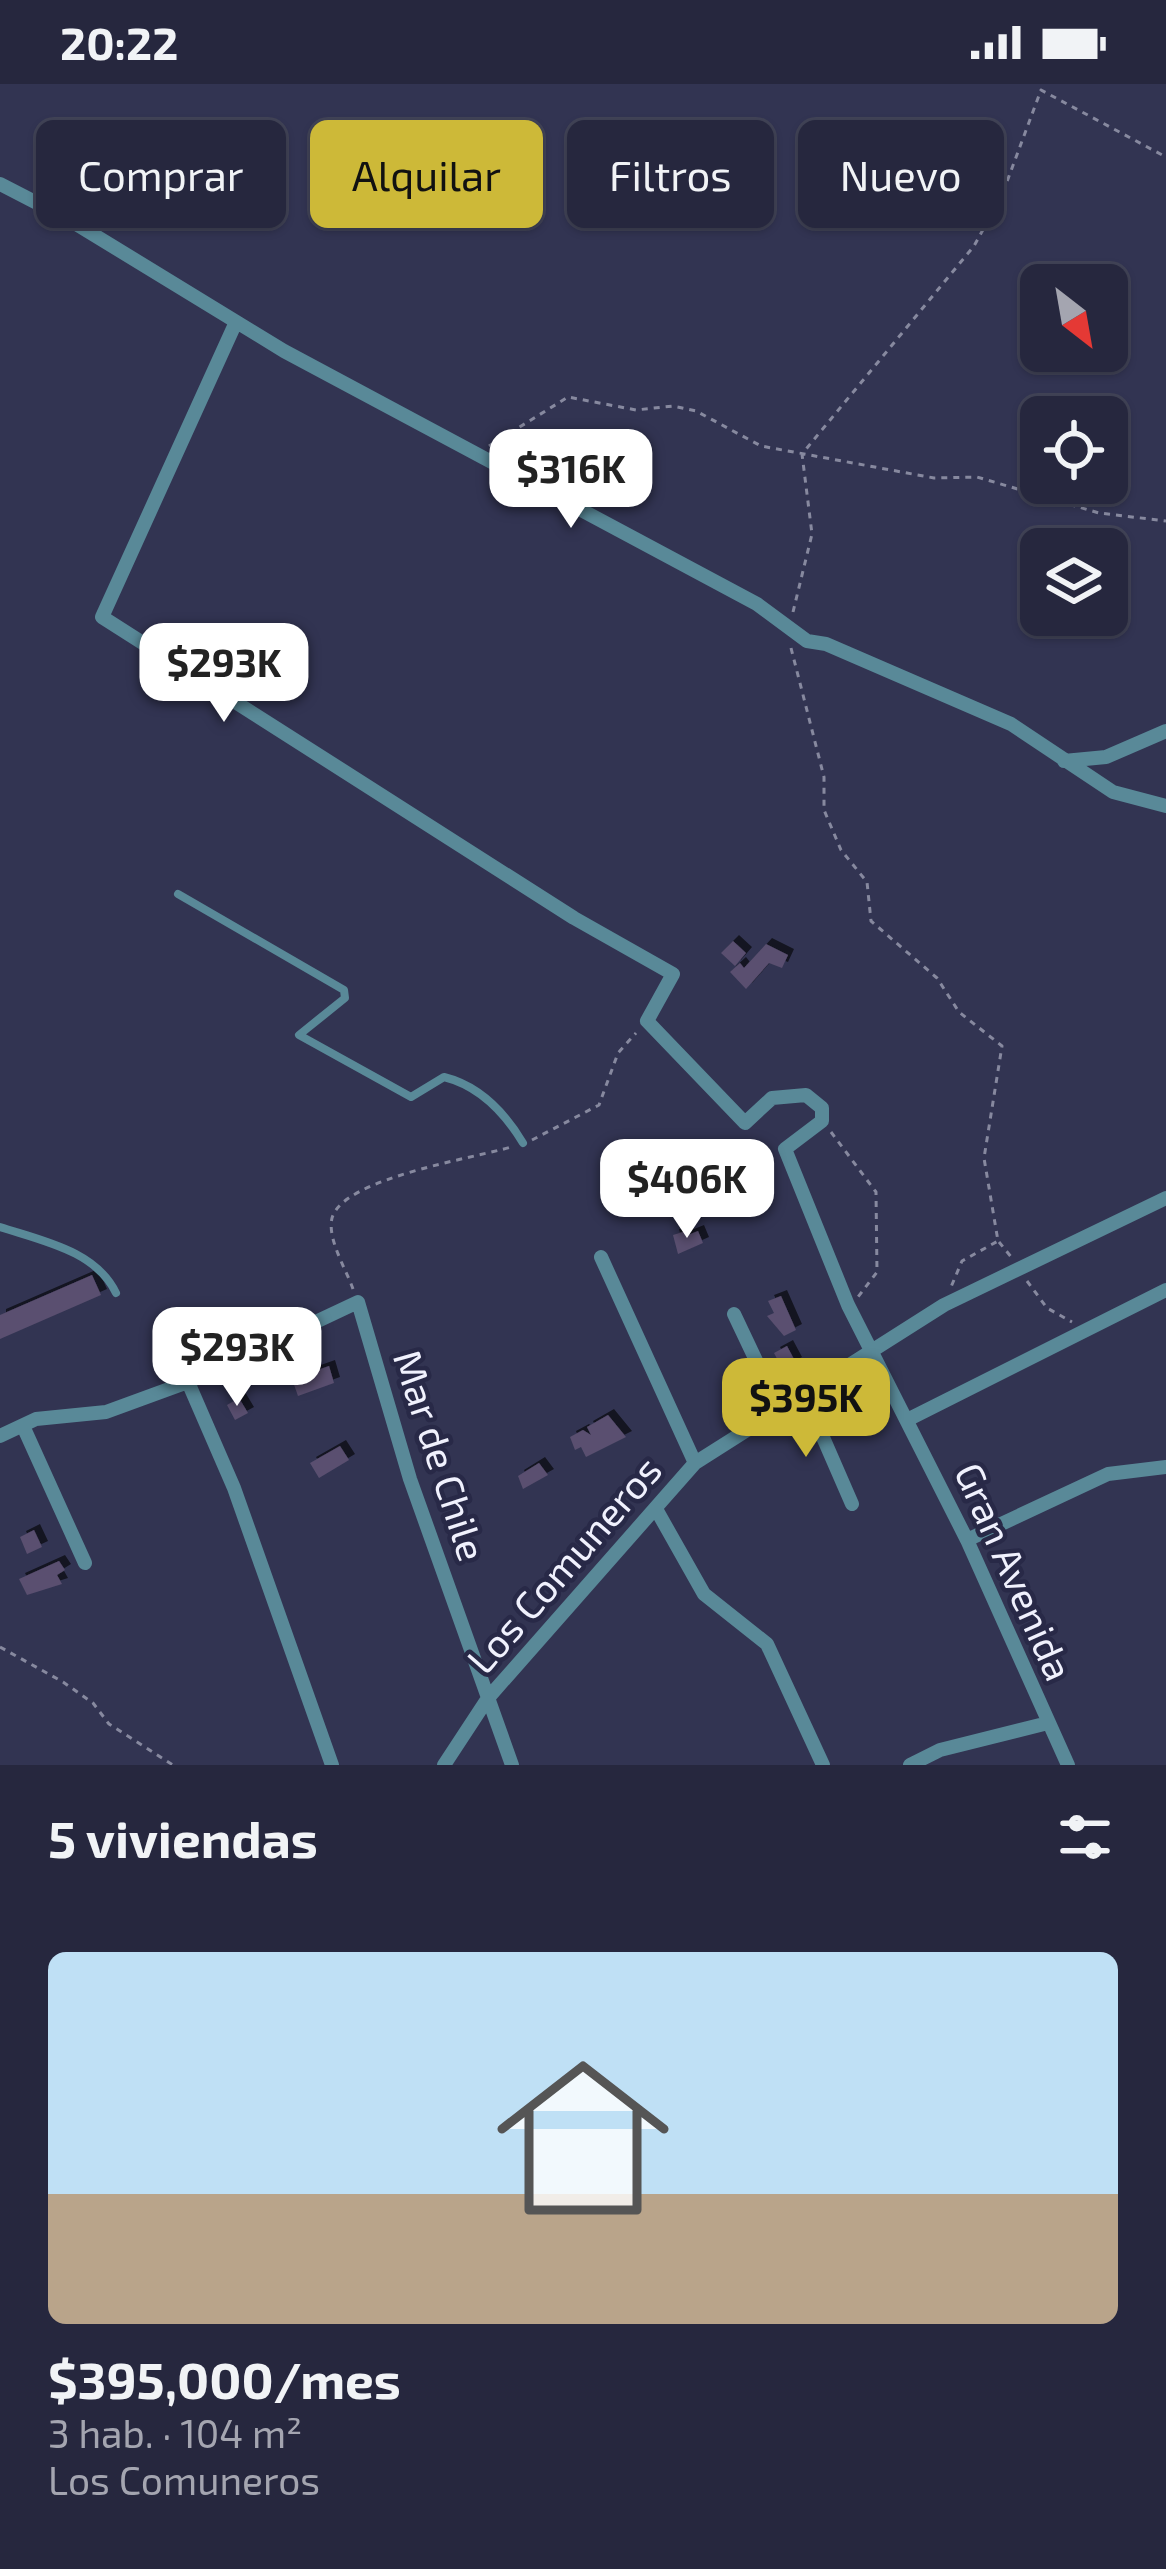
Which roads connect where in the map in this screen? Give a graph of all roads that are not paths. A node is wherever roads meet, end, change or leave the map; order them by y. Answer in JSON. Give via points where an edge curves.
{"nodes":[{"id":1,"x":0,"y":184,"type":"edge"},
{"id":2,"x":236,"y":322,"type":"junction"},
{"id":3,"x":1166,"y":730,"type":"edge"},
{"id":4,"x":1064,"y":761,"type":"junction"},
{"id":5,"x":1166,"y":806,"type":"edge"},
{"id":6,"x":178,"y":894,"type":"dead end"},
{"id":7,"x":523,"y":1143,"type":"road end"},
{"id":8,"x":1166,"y":1198,"type":"edge"},
{"id":9,"x":0,"y":1227,"type":"edge"},
{"id":10,"x":601,"y":1257,"type":"dead end"},
{"id":11,"x":1166,"y":1290,"type":"edge"},
{"id":12,"x":116,"y":1294,"type":"dead end"},
{"id":13,"x":734,"y":1314,"type":"dead end"},
{"id":14,"x":876,"y":1352,"type":"junction"},
{"id":15,"x":188,"y":1382,"type":"junction"},
{"id":16,"x":805,"y":1396,"type":"junction"},
{"id":17,"x":780,"y":1411,"type":"junction"},
{"id":18,"x":909,"y":1419,"type":"junction"},
{"id":19,"x":23,"y":1426,"type":"junction"},
{"id":20,"x":0,"y":1436,"type":"edge"},
{"id":21,"x":695,"y":1463,"type":"junction"},
{"id":22,"x":1166,"y":1467,"type":"edge"},
{"id":23,"x":852,"y":1504,"type":"dead end"},
{"id":24,"x":656,"y":1509,"type":"junction"},
{"id":25,"x":968,"y":1540,"type":"junction"},
{"id":26,"x":85,"y":1563,"type":"dead end"},
{"id":27,"x":488,"y":1698,"type":"junction"},
{"id":28,"x":1048,"y":1723,"type":"junction"},
{"id":29,"x":332,"y":1765,"type":"edge"},
{"id":30,"x":444,"y":1765,"type":"edge"},
{"id":31,"x":512,"y":1765,"type":"edge"},
{"id":32,"x":823,"y":1765,"type":"edge"},
{"id":33,"x":910,"y":1765,"type":"edge"},
{"id":34,"x":1068,"y":1765,"type":"edge"}],
"edges":[{"from":1,"to":2,"type":"street"},
{"from":2,"to":4,"type":"street","via":[[807,640],[1011,724]]},
{"from":2,"to":14,"type":"street","name":"Gran Avenida","via":[[102,617],[673,974],[647,1021],[746,1123],[772,1098],[806,1095],[822,1108],[822,1121],[785,1149],[848,1305]]},
{"from":3,"to":4,"type":"street","via":[[1106,757]]},
{"from":4,"to":5,"type":"street","via":[[1113,792]]},
{"from":6,"to":7,"type":"lane","via":[[344,990],[345,998],[299,1035],[411,1097],[453,1079],[489,1100]]},
{"from":8,"to":14,"type":"street","name":"Los Comuneros","via":[[944,1306]]},
{"from":9,"to":12,"type":"lane","via":[[104,1270]]},
{"from":10,"to":21,"type":"street"},
{"from":11,"to":18,"type":"street"},
{"from":13,"to":17,"type":"street"},
{"from":14,"to":16,"type":"street","name":"Los Comuneros"},
{"from":14,"to":18,"type":"street","name":"Gran Avenida"},
{"from":15,"to":19,"type":"street","via":[[106,1412]]},
{"from":15,"to":27,"type":"street","name":"Mar de Chile","via":[[358,1302]]},
{"from":15,"to":29,"type":"street","via":[[235,1488]]},
{"from":16,"to":17,"type":"street","name":"Los Comuneros"},
{"from":16,"to":23,"type":"street"},
{"from":17,"to":21,"type":"street","name":"Los Comuneros"},
{"from":18,"to":25,"type":"street","name":"Gran Avenida"},
{"from":19,"to":20,"type":"street"},
{"from":19,"to":26,"type":"street"},
{"from":21,"to":24,"type":"street","name":"Los Comuneros"},
{"from":22,"to":25,"type":"street","via":[[1108,1474]]},
{"from":24,"to":27,"type":"street","name":"Los Comuneros"},
{"from":24,"to":32,"type":"street","via":[[704,1594],[767,1644]]},
{"from":25,"to":28,"type":"street","name":"Gran Avenida"},
{"from":27,"to":30,"type":"street","name":"Los Comuneros"},
{"from":27,"to":31,"type":"street","name":"Mar de Chile"},
{"from":28,"to":33,"type":"street"},
{"from":28,"to":34,"type":"street","name":"Gran Avenida"}]}
